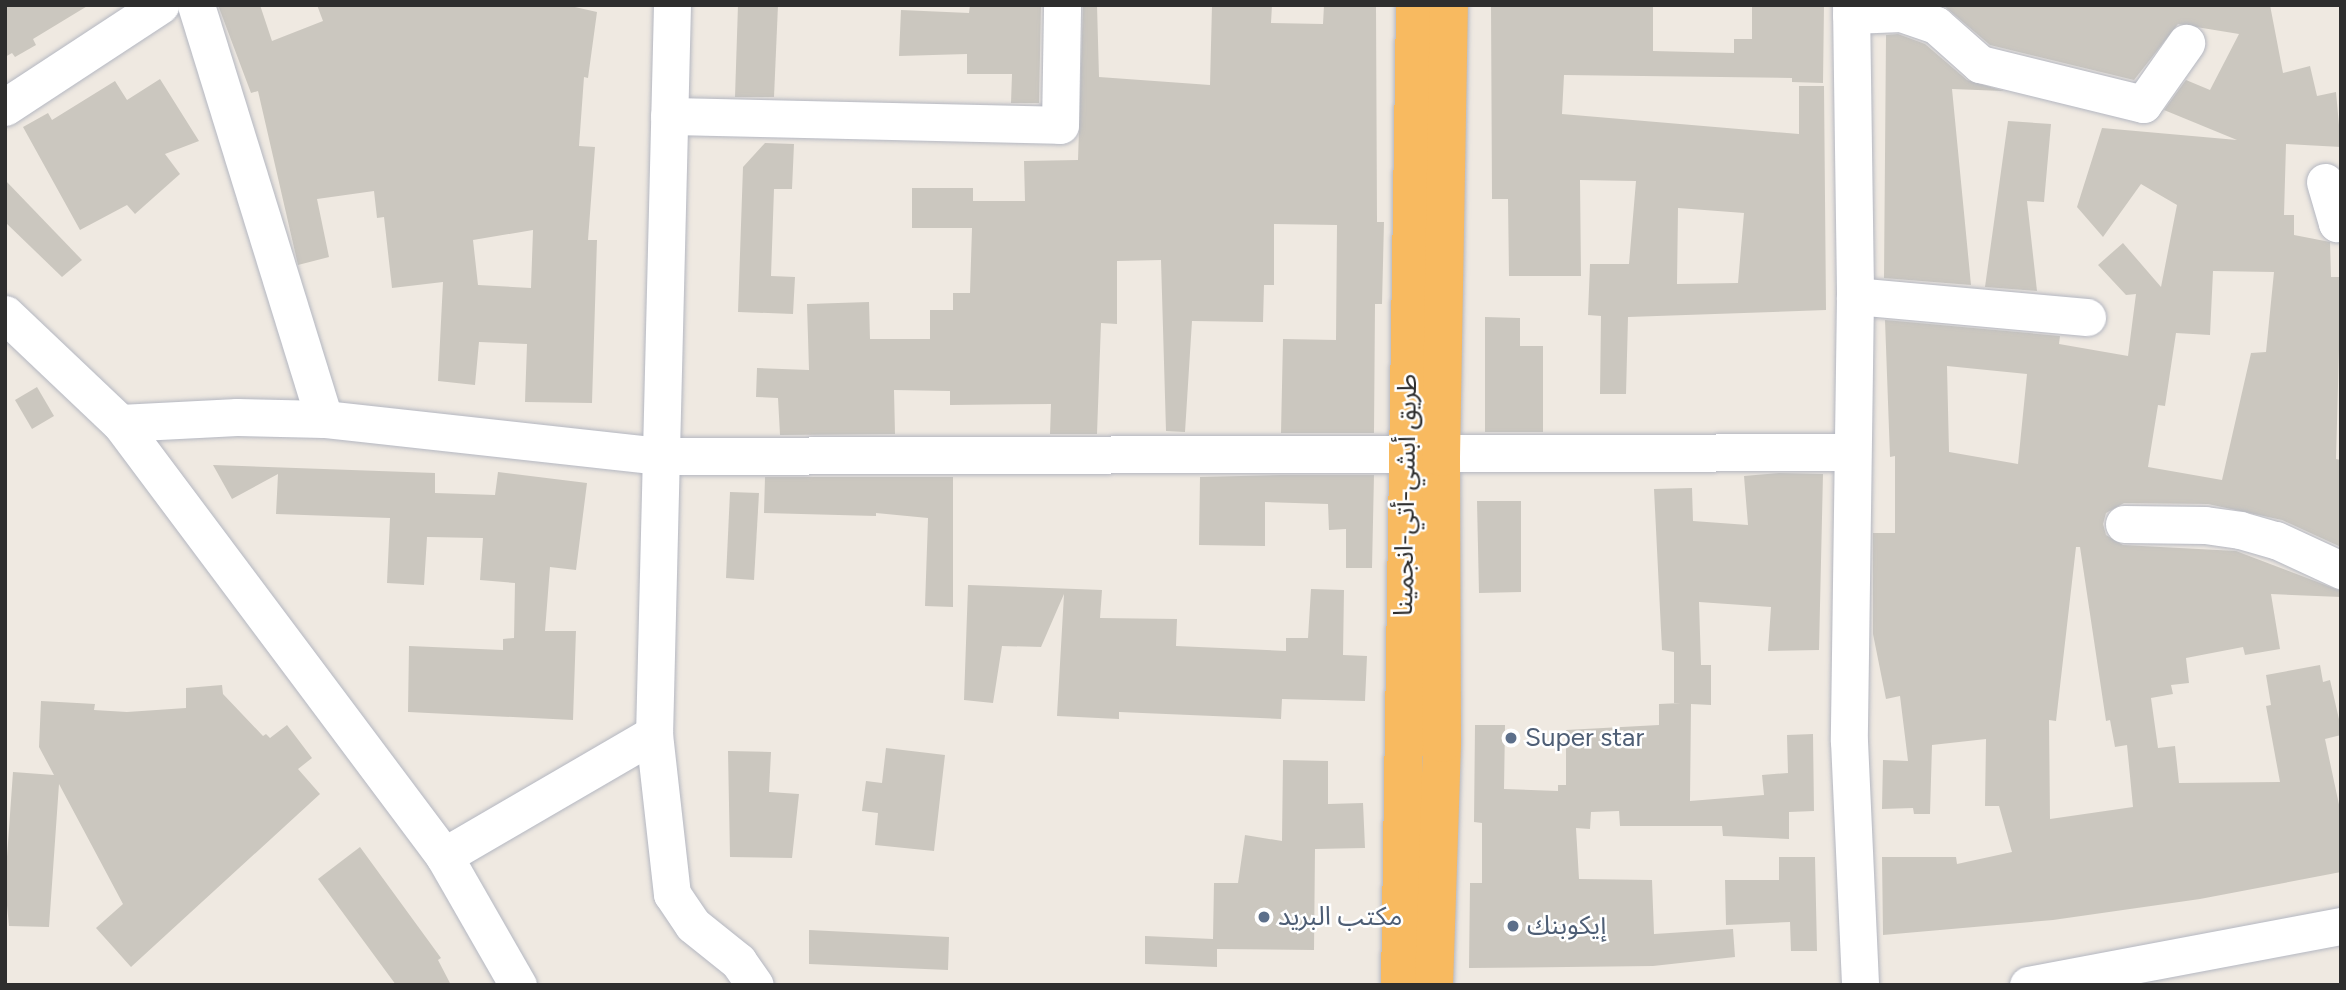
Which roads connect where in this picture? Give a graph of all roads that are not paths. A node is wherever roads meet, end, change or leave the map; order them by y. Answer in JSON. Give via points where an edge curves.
{"nodes":[{"id":1,"x":160,"y":5,"type":"edge"},
{"id":2,"x":196,"y":5,"type":"edge"},
{"id":3,"x":672,"y":5,"type":"edge"},
{"id":4,"x":1062,"y":5,"type":"edge"},
{"id":5,"x":1415,"y":5,"type":"edge"},
{"id":6,"x":1449,"y":5,"type":"edge"},
{"id":7,"x":1851,"y":10,"type":"edge"},
{"id":8,"x":2186,"y":43,"type":"dead end"},
{"id":9,"x":6,"y":103,"type":"edge"},
{"id":10,"x":669,"y":116,"type":"junction"},
{"id":11,"x":2325,"y":182,"type":"dead end"},
{"id":12,"x":2341,"y":223,"type":"edge"},
{"id":13,"x":1855,"y":296,"type":"junction"},
{"id":14,"x":5,"y":314,"type":"edge"},
{"id":15,"x":2087,"y":317,"type":"dead end"},
{"id":16,"x":324,"y":419,"type":"junction"},
{"id":17,"x":120,"y":423,"type":"junction"},
{"id":18,"x":1852,"y":452,"type":"junction"},
{"id":19,"x":661,"y":456,"type":"junction"},
{"id":20,"x":1423,"y":456,"type":"junction"},
{"id":21,"x":2124,"y":524,"type":"dead end"},
{"id":22,"x":2341,"y":570,"type":"edge"},
{"id":23,"x":654,"y":734,"type":"junction"},
{"id":24,"x":444,"y":856,"type":"junction"},
{"id":25,"x":2341,"y":926,"type":"edge"},
{"id":26,"x":1397,"y":974,"type":"edge"},
{"id":27,"x":518,"y":985,"type":"edge"},
{"id":28,"x":755,"y":985,"type":"edge"},
{"id":29,"x":1434,"y":985,"type":"edge"},
{"id":30,"x":1860,"y":985,"type":"edge"},
{"id":31,"x":2028,"y":985,"type":"edge"}],
"edges":[{"from":1,"to":9,"type":"street"},
{"from":2,"to":16,"type":"street"},
{"from":3,"to":10,"type":"street"},
{"from":4,"to":10,"type":"street","via":[[1060,125]]},
{"from":5,"to":20,"type":"highway","name":"طريق أبشي-أتي-انجمينا"},
{"from":6,"to":20,"type":"highway"},
{"from":7,"to":8,"type":"street","via":[[1901,13],[1936,25],[1980,64],[2143,104]]},
{"from":7,"to":13,"type":"street"},
{"from":10,"to":19,"type":"street"},
{"from":11,"to":12,"type":"street","via":[[2337,223]]},
{"from":13,"to":15,"type":"street"},
{"from":13,"to":18,"type":"street"},
{"from":14,"to":17,"type":"street"},
{"from":16,"to":17,"type":"street","via":[[237,417]]},
{"from":16,"to":19,"type":"street"},
{"from":17,"to":24,"type":"street"},
{"from":18,"to":20,"type":"street"},
{"from":18,"to":30,"type":"street","via":[[1849,741]]},
{"from":19,"to":20,"type":"street","via":[[1108,451]]},
{"from":19,"to":23,"type":"street"},
{"from":20,"to":26,"type":"highway","name":"طريق أبشي-أتي-انجمينا"},
{"from":20,"to":29,"type":"highway","via":[[1442,743]]},
{"from":21,"to":22,"type":"street","via":[[2240,530],[2276,540]]},
{"from":23,"to":24,"type":"street"},
{"from":23,"to":28,"type":"street","via":[[672,894],[693,925],[738,961]]},
{"from":24,"to":27,"type":"street"},
{"from":25,"to":31,"type":"street"}]}
